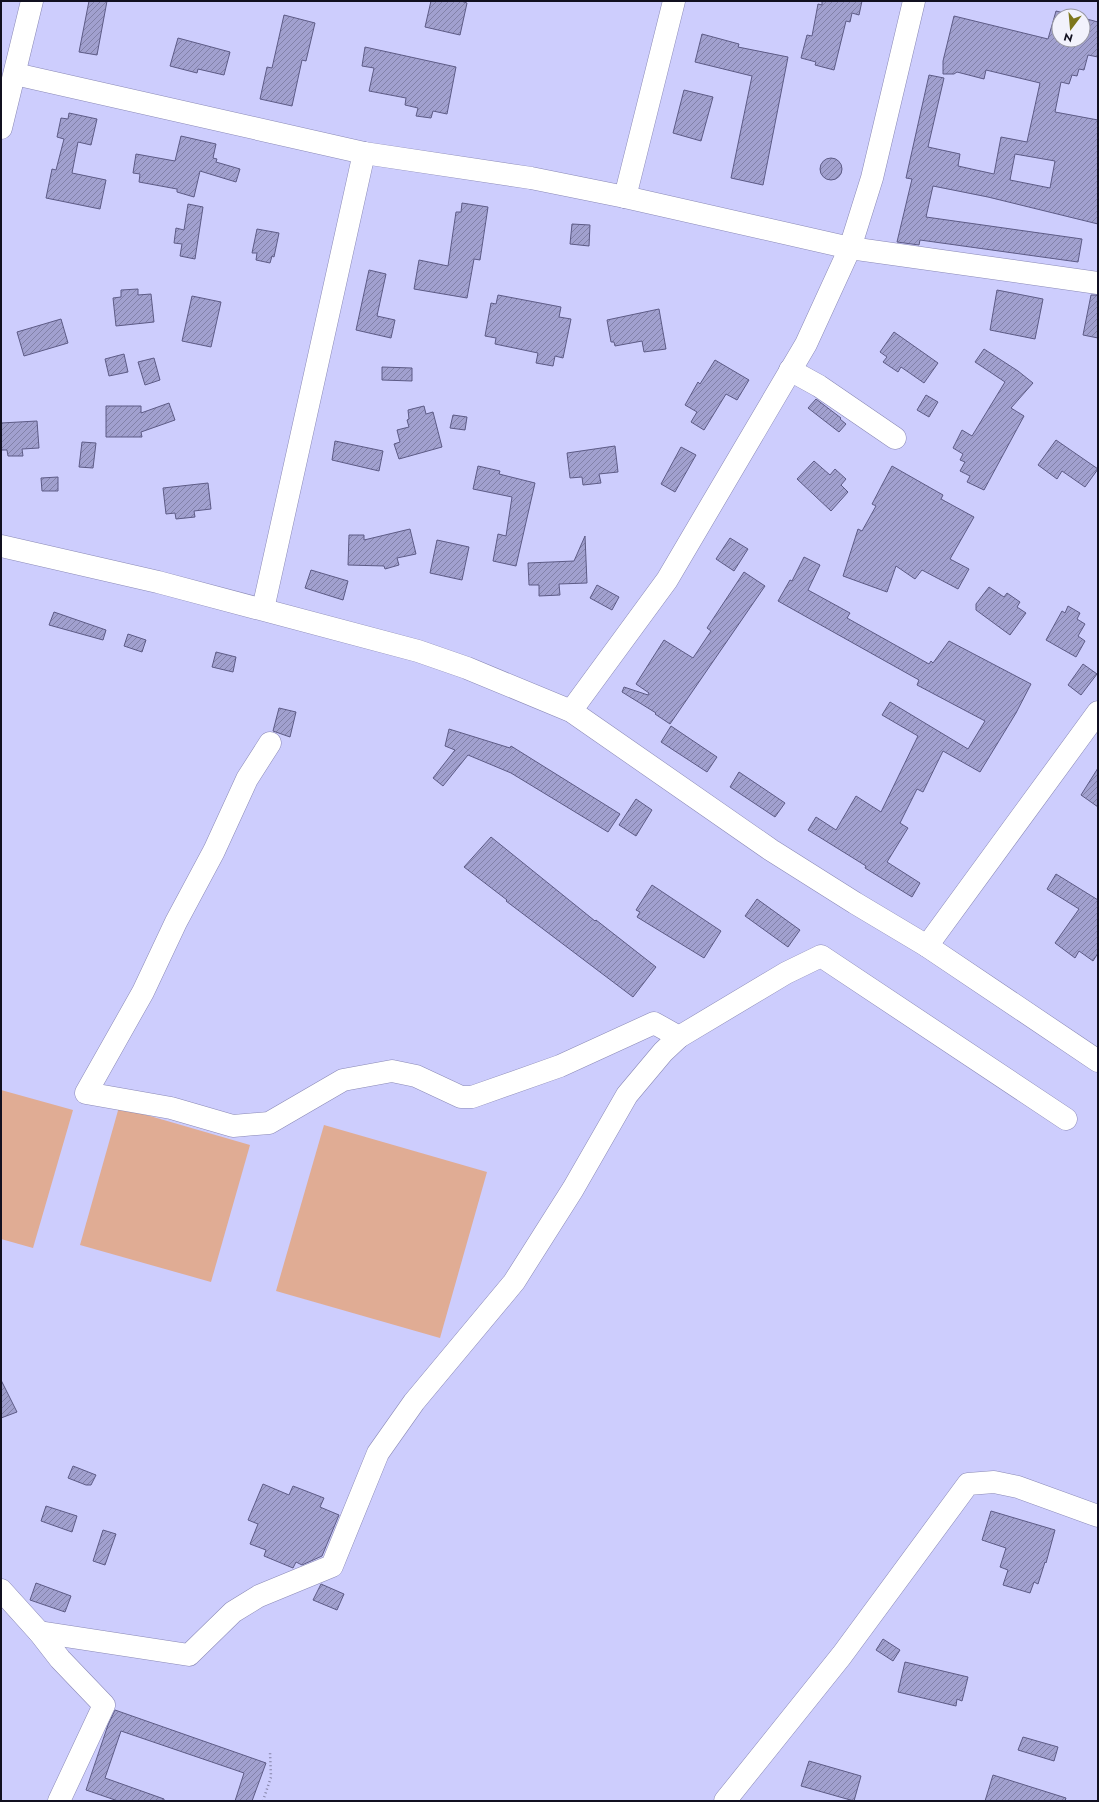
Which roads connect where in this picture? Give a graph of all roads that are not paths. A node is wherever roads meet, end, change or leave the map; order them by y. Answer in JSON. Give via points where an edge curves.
{"nodes":[{"id":1,"x":32,"y":1,"type":"edge"},
{"id":2,"x":674,"y":1,"type":"edge"},
{"id":3,"x":914,"y":1,"type":"edge"},
{"id":4,"x":15,"y":74,"type":"junction"},
{"id":5,"x":1,"y":128,"type":"edge"},
{"id":6,"x":364,"y":153,"type":"junction"},
{"id":7,"x":625,"y":197,"type":"junction"},
{"id":8,"x":850,"y":248,"type":"junction"},
{"id":9,"x":1098,"y":283,"type":"edge"},
{"id":10,"x":790,"y":370,"type":"junction"},
{"id":11,"x":895,"y":438,"type":"dead end"},
{"id":12,"x":1,"y":546,"type":"edge"},
{"id":13,"x":263,"y":609,"type":"junction"},
{"id":14,"x":571,"y":712,"type":"junction"},
{"id":15,"x":1098,"y":712,"type":"edge"},
{"id":16,"x":270,"y":743,"type":"dead end"},
{"id":17,"x":928,"y":946,"type":"junction"},
{"id":18,"x":679,"y":1037,"type":"junction"},
{"id":19,"x":1098,"y":1061,"type":"edge"},
{"id":20,"x":1066,"y":1119,"type":"dead end"},
{"id":21,"x":1098,"y":1516,"type":"edge"},
{"id":22,"x":1,"y":1590,"type":"edge"},
{"id":23,"x":39,"y":1632,"type":"junction"},
{"id":24,"x":59,"y":1801,"type":"edge"},
{"id":25,"x":724,"y":1801,"type":"edge"}],
"edges":[{"from":1,"to":4,"type":"street"},
{"from":2,"to":7,"type":"street"},
{"from":3,"to":8,"type":"street","via":[[872,178]]},
{"from":4,"to":5,"type":"street"},
{"from":4,"to":6,"type":"street"},
{"from":6,"to":7,"type":"street","via":[[531,178]]},
{"from":6,"to":13,"type":"street"},
{"from":7,"to":8,"type":"street"},
{"from":8,"to":9,"type":"street"},
{"from":8,"to":10,"type":"street","via":[[806,344]]},
{"from":10,"to":11,"type":"street","via":[[819,386]]},
{"from":10,"to":14,"type":"street","via":[[667,580]]},
{"from":12,"to":13,"type":"street","via":[[151,580]]},
{"from":13,"to":14,"type":"street","via":[[418,651],[467,668]]},
{"from":14,"to":17,"type":"street","via":[[771,850]]},
{"from":15,"to":17,"type":"street"},
{"from":16,"to":18,"type":"street","via":[[248,779],[144,992],[86,1094],[171,1108],[233,1126],[269,1122],[343,1080],[392,1071],[416,1076],[461,1097],[472,1097],[560,1066],[654,1023]]},
{"from":17,"to":19,"type":"street"},
{"from":18,"to":20,"type":"street","via":[[786,973],[821,956]]},
{"from":18,"to":23,"type":"street","via":[[627,1095],[573,1189],[514,1282],[414,1402],[378,1453],[332,1566],[259,1596],[233,1612],[189,1655]]},
{"from":21,"to":25,"type":"street","via":[[1018,1487],[994,1482],[968,1484],[842,1656]]},
{"from":22,"to":23,"type":"street"},
{"from":23,"to":24,"type":"street","via":[[60,1659],[104,1706]]}]}
